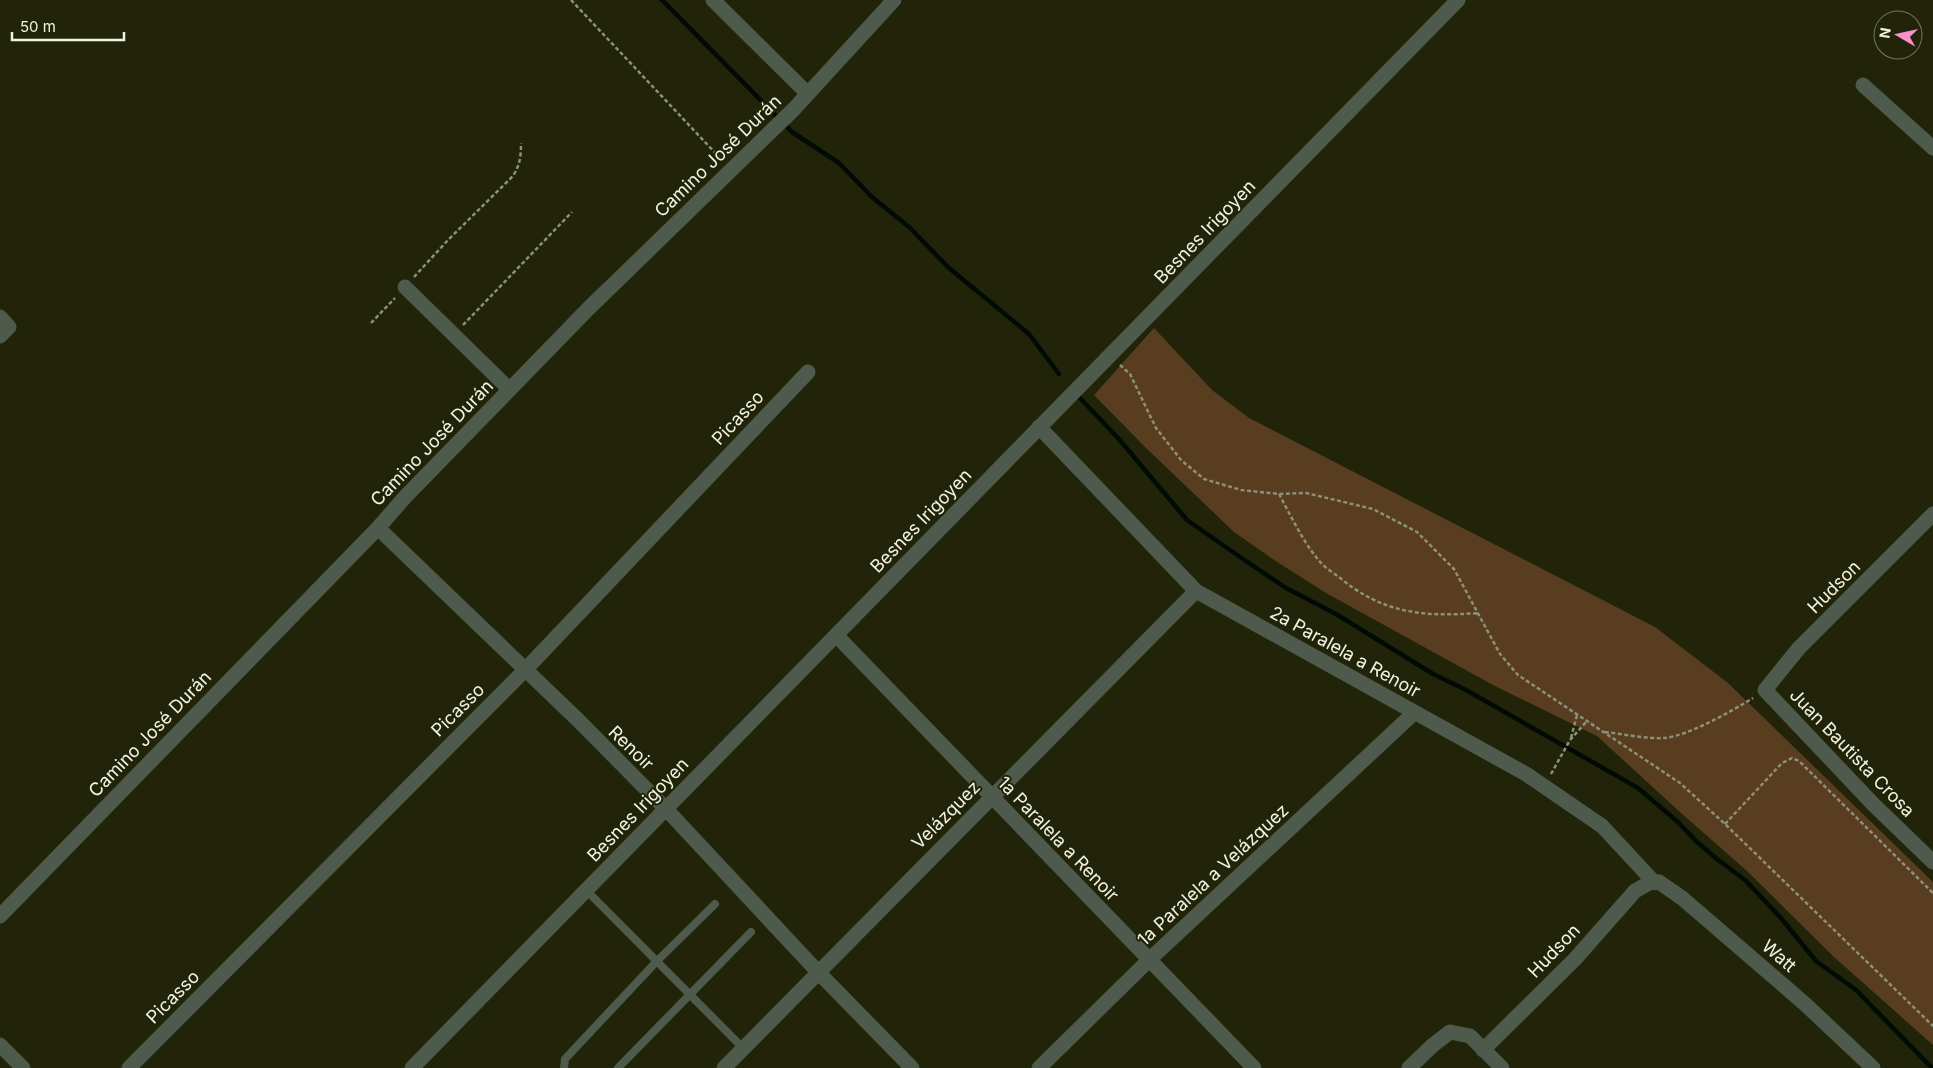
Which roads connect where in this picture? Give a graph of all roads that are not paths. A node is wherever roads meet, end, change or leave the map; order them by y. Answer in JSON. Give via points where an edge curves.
{"nodes":[{"id":1,"x":713,"y":0,"type":"edge"},
{"id":2,"x":894,"y":0,"type":"edge"},
{"id":3,"x":1458,"y":0,"type":"edge"},
{"id":4,"x":1863,"y":86,"type":"dead end"},
{"id":5,"x":808,"y":94,"type":"junction"},
{"id":6,"x":1933,"y":148,"type":"edge"},
{"id":7,"x":405,"y":287,"type":"road end"},
{"id":8,"x":808,"y":372,"type":"dead end"},
{"id":9,"x":509,"y":389,"type":"junction"},
{"id":10,"x":1039,"y":427,"type":"junction"},
{"id":11,"x":1933,"y":514,"type":"edge"},
{"id":12,"x":378,"y":528,"type":"junction"},
{"id":13,"x":1196,"y":591,"type":"junction"},
{"id":14,"x":836,"y":635,"type":"junction"},
{"id":15,"x":525,"y":670,"type":"junction"},
{"id":16,"x":1766,"y":690,"type":"joint"},
{"id":17,"x":1414,"y":713,"type":"junction"},
{"id":18,"x":991,"y":796,"type":"junction"},
{"id":19,"x":666,"y":809,"type":"junction"},
{"id":20,"x":1933,"y":862,"type":"edge"},
{"id":21,"x":1654,"y":882,"type":"junction"},
{"id":22,"x":586,"y":890,"type":"junction"},
{"id":23,"x":715,"y":904,"type":"dead end"},
{"id":24,"x":0,"y":916,"type":"edge"},
{"id":25,"x":751,"y":932,"type":"dead end"},
{"id":26,"x":1149,"y":960,"type":"junction"},
{"id":27,"x":657,"y":961,"type":"junction"},
{"id":28,"x":818,"y":972,"type":"junction"},
{"id":29,"x":690,"y":994,"type":"junction"},
{"id":30,"x":0,"y":1045,"type":"edge"},
{"id":31,"x":743,"y":1048,"type":"junction"},
{"id":32,"x":1482,"y":1050,"type":"junction"},
{"id":33,"x":23,"y":1068,"type":"edge"},
{"id":34,"x":129,"y":1068,"type":"edge"},
{"id":35,"x":412,"y":1068,"type":"edge"},
{"id":36,"x":564,"y":1068,"type":"edge"},
{"id":37,"x":618,"y":1068,"type":"edge"},
{"id":38,"x":724,"y":1068,"type":"edge"},
{"id":39,"x":912,"y":1068,"type":"edge"},
{"id":40,"x":1040,"y":1068,"type":"edge"},
{"id":41,"x":1254,"y":1068,"type":"edge"},
{"id":42,"x":1409,"y":1068,"type":"edge"},
{"id":43,"x":1502,"y":1068,"type":"edge"},
{"id":44,"x":1873,"y":1068,"type":"edge"}],
"edges":[{"from":1,"to":5,"type":"street"},
{"from":2,"to":5,"type":"street","name":"Camino José Durán"},
{"from":3,"to":10,"type":"street","name":"Besnes Irigoyen"},
{"from":4,"to":6,"type":"street"},
{"from":5,"to":9,"type":"street","name":"Camino José Durán"},
{"from":7,"to":9,"type":"street"},
{"from":8,"to":15,"type":"street","name":"Picasso"},
{"from":9,"to":12,"type":"street","name":"Camino José Durán"},
{"from":10,"to":13,"type":"street","name":"2a Paralela a Renoir"},
{"from":10,"to":14,"type":"street","name":"Besnes Irigoyen"},
{"from":11,"to":16,"type":"street","name":"Hudson","via":[[1799,648]]},
{"from":12,"to":15,"type":"street","name":"Renoir"},
{"from":12,"to":24,"type":"street","name":"Camino José Durán"},
{"from":13,"to":17,"type":"street","name":"2a Paralela a Renoir"},
{"from":13,"to":18,"type":"street","name":"Velázquez"},
{"from":14,"to":18,"type":"street","name":"1a Paralela a Renoir"},
{"from":14,"to":19,"type":"street","name":"Besnes Irigoyen"},
{"from":15,"to":19,"type":"street","name":"Renoir"},
{"from":15,"to":34,"type":"street","name":"Picasso"},
{"from":16,"to":20,"type":"street","name":"Juan Bautista Crosa","via":[[1873,804]]},
{"from":17,"to":21,"type":"street","name":"2a Paralela a Renoir","via":[[1526,774],[1602,826]]},
{"from":17,"to":26,"type":"street","name":"1a Paralela a Velázquez"},
{"from":18,"to":26,"type":"street","name":"1a Paralela a Renoir"},
{"from":18,"to":28,"type":"street","name":"Velázquez"},
{"from":19,"to":22,"type":"street","name":"Besnes Irigoyen"},
{"from":19,"to":28,"type":"street","name":"Renoir"},
{"from":21,"to":32,"type":"street","name":"Hudson","via":[[1635,892],[1575,958]]},
{"from":21,"to":44,"type":"street","name":"Watt","via":[[1665,885],[1682,898],[1805,1004]]},
{"from":22,"to":27,"type":"lane"},
{"from":22,"to":35,"type":"street","name":"Besnes Irigoyen"},
{"from":23,"to":27,"type":"lane"},
{"from":25,"to":29,"type":"lane"},
{"from":26,"to":40,"type":"street","name":"1a Paralela a Velázquez"},
{"from":26,"to":41,"type":"street","name":"1a Paralela a Renoir"},
{"from":27,"to":29,"type":"lane"},
{"from":27,"to":36,"type":"lane","via":[[564,1059]]},
{"from":28,"to":31,"type":"street","name":"Velázquez"},
{"from":28,"to":39,"type":"street","name":"Renoir"},
{"from":29,"to":31,"type":"lane"},
{"from":29,"to":37,"type":"lane"},
{"from":30,"to":33,"type":"street"},
{"from":31,"to":38,"type":"street","name":"Velázquez"},
{"from":32,"to":42,"type":"street","via":[[1470,1036],[1450,1032]]},
{"from":32,"to":43,"type":"street"}]}
